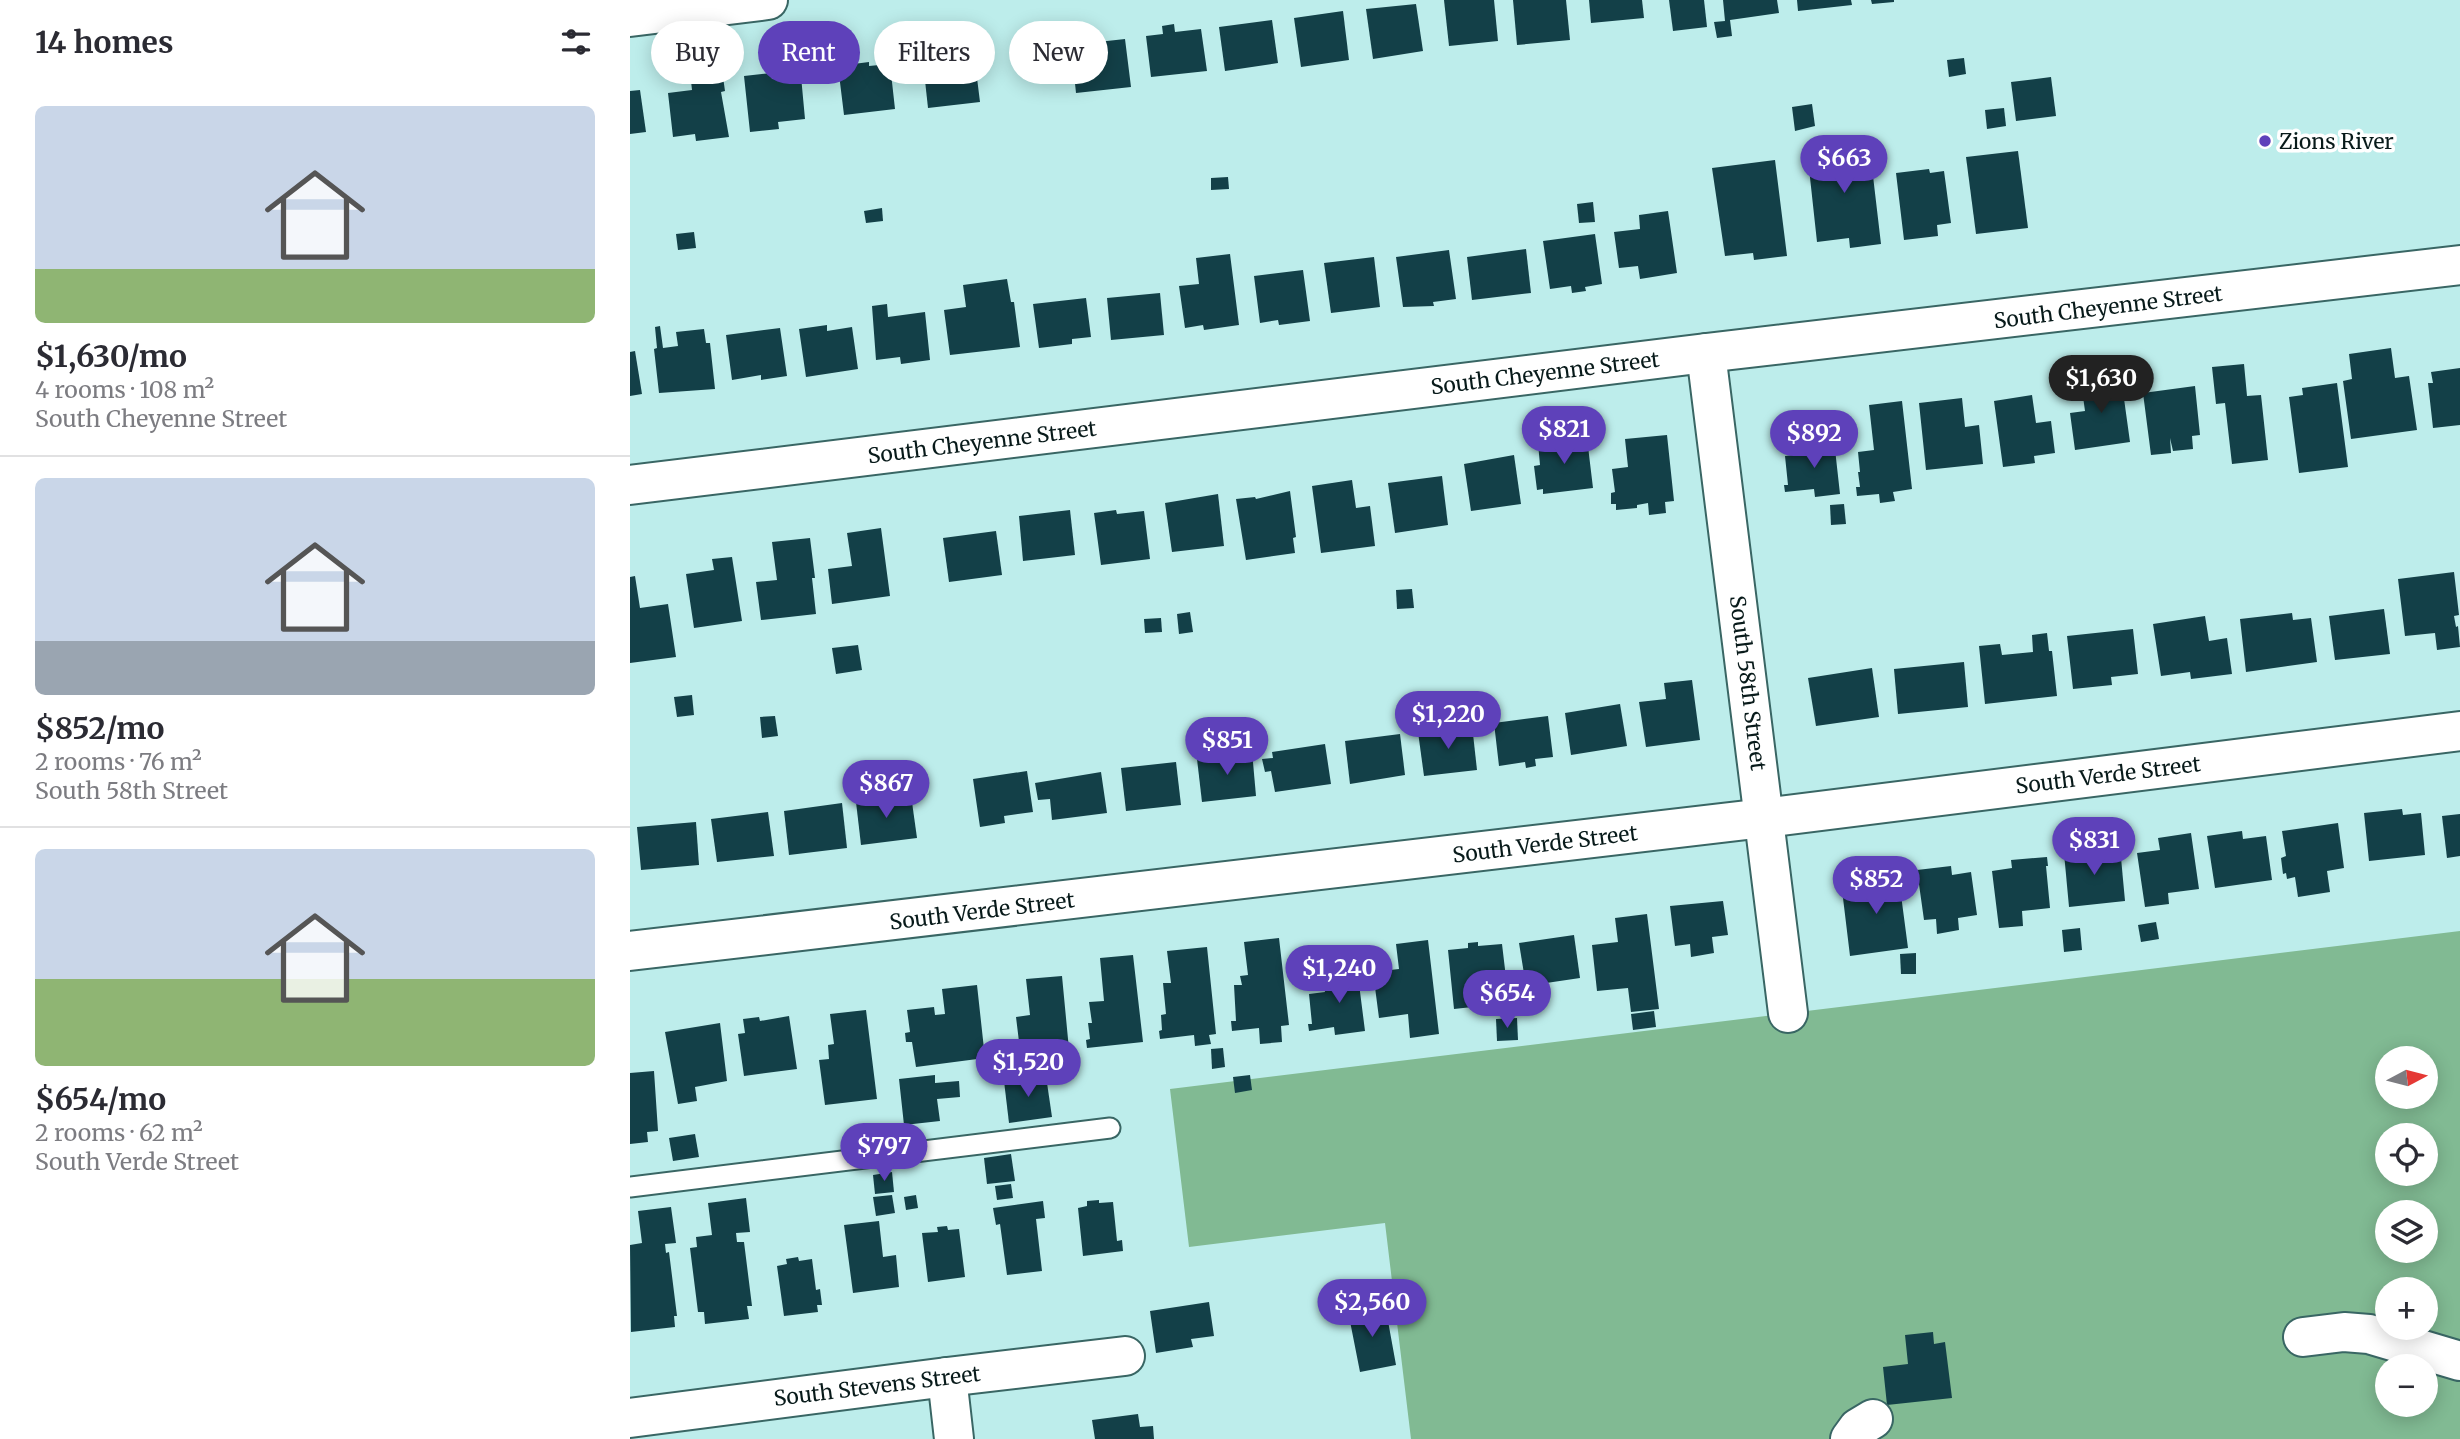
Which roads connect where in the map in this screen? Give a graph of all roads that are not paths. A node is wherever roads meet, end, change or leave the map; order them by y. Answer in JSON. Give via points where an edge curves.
{"nodes":[{"id":1,"x":768,"y":0,"type":"edge"},
{"id":2,"x":630,"y":17,"type":"edge"},
{"id":3,"x":2460,"y":265,"type":"edge"},
{"id":4,"x":1706,"y":354,"type":"junction"},
{"id":5,"x":630,"y":485,"type":"edge"},
{"id":6,"x":2460,"y":731,"type":"edge"},
{"id":7,"x":1764,"y":818,"type":"junction"},
{"id":8,"x":630,"y":950,"type":"edge"},
{"id":9,"x":1788,"y":1013,"type":"dead end"},
{"id":10,"x":1110,"y":1128,"type":"dead end"},
{"id":11,"x":630,"y":1187,"type":"edge"},
{"id":12,"x":2304,"y":1337,"type":"dead end"},
{"id":13,"x":1125,"y":1356,"type":"dead end"},
{"id":14,"x":2460,"y":1361,"type":"edge"},
{"id":15,"x":947,"y":1377,"type":"junction"},
{"id":16,"x":630,"y":1418,"type":"edge"},
{"id":17,"x":954,"y":1439,"type":"edge"}],
"edges":[{"from":1,"to":2,"type":"street"},
{"from":3,"to":4,"type":"street","name":"South Cheyenne Street"},
{"from":4,"to":5,"type":"street","name":"South Cheyenne Street"},
{"from":4,"to":7,"type":"street","name":"South 58th Street"},
{"from":6,"to":7,"type":"street","name":"South Verde Street"},
{"from":7,"to":8,"type":"street","name":"South Verde Street"},
{"from":7,"to":9,"type":"street","name":"South 58th Street"},
{"from":10,"to":11,"type":"lane"},
{"from":12,"to":14,"type":"street","via":[[2369,1334]]},
{"from":13,"to":15,"type":"street","name":"South Stevens Street"},
{"from":15,"to":16,"type":"street","name":"South Stevens Street"},
{"from":15,"to":17,"type":"street"}]}
